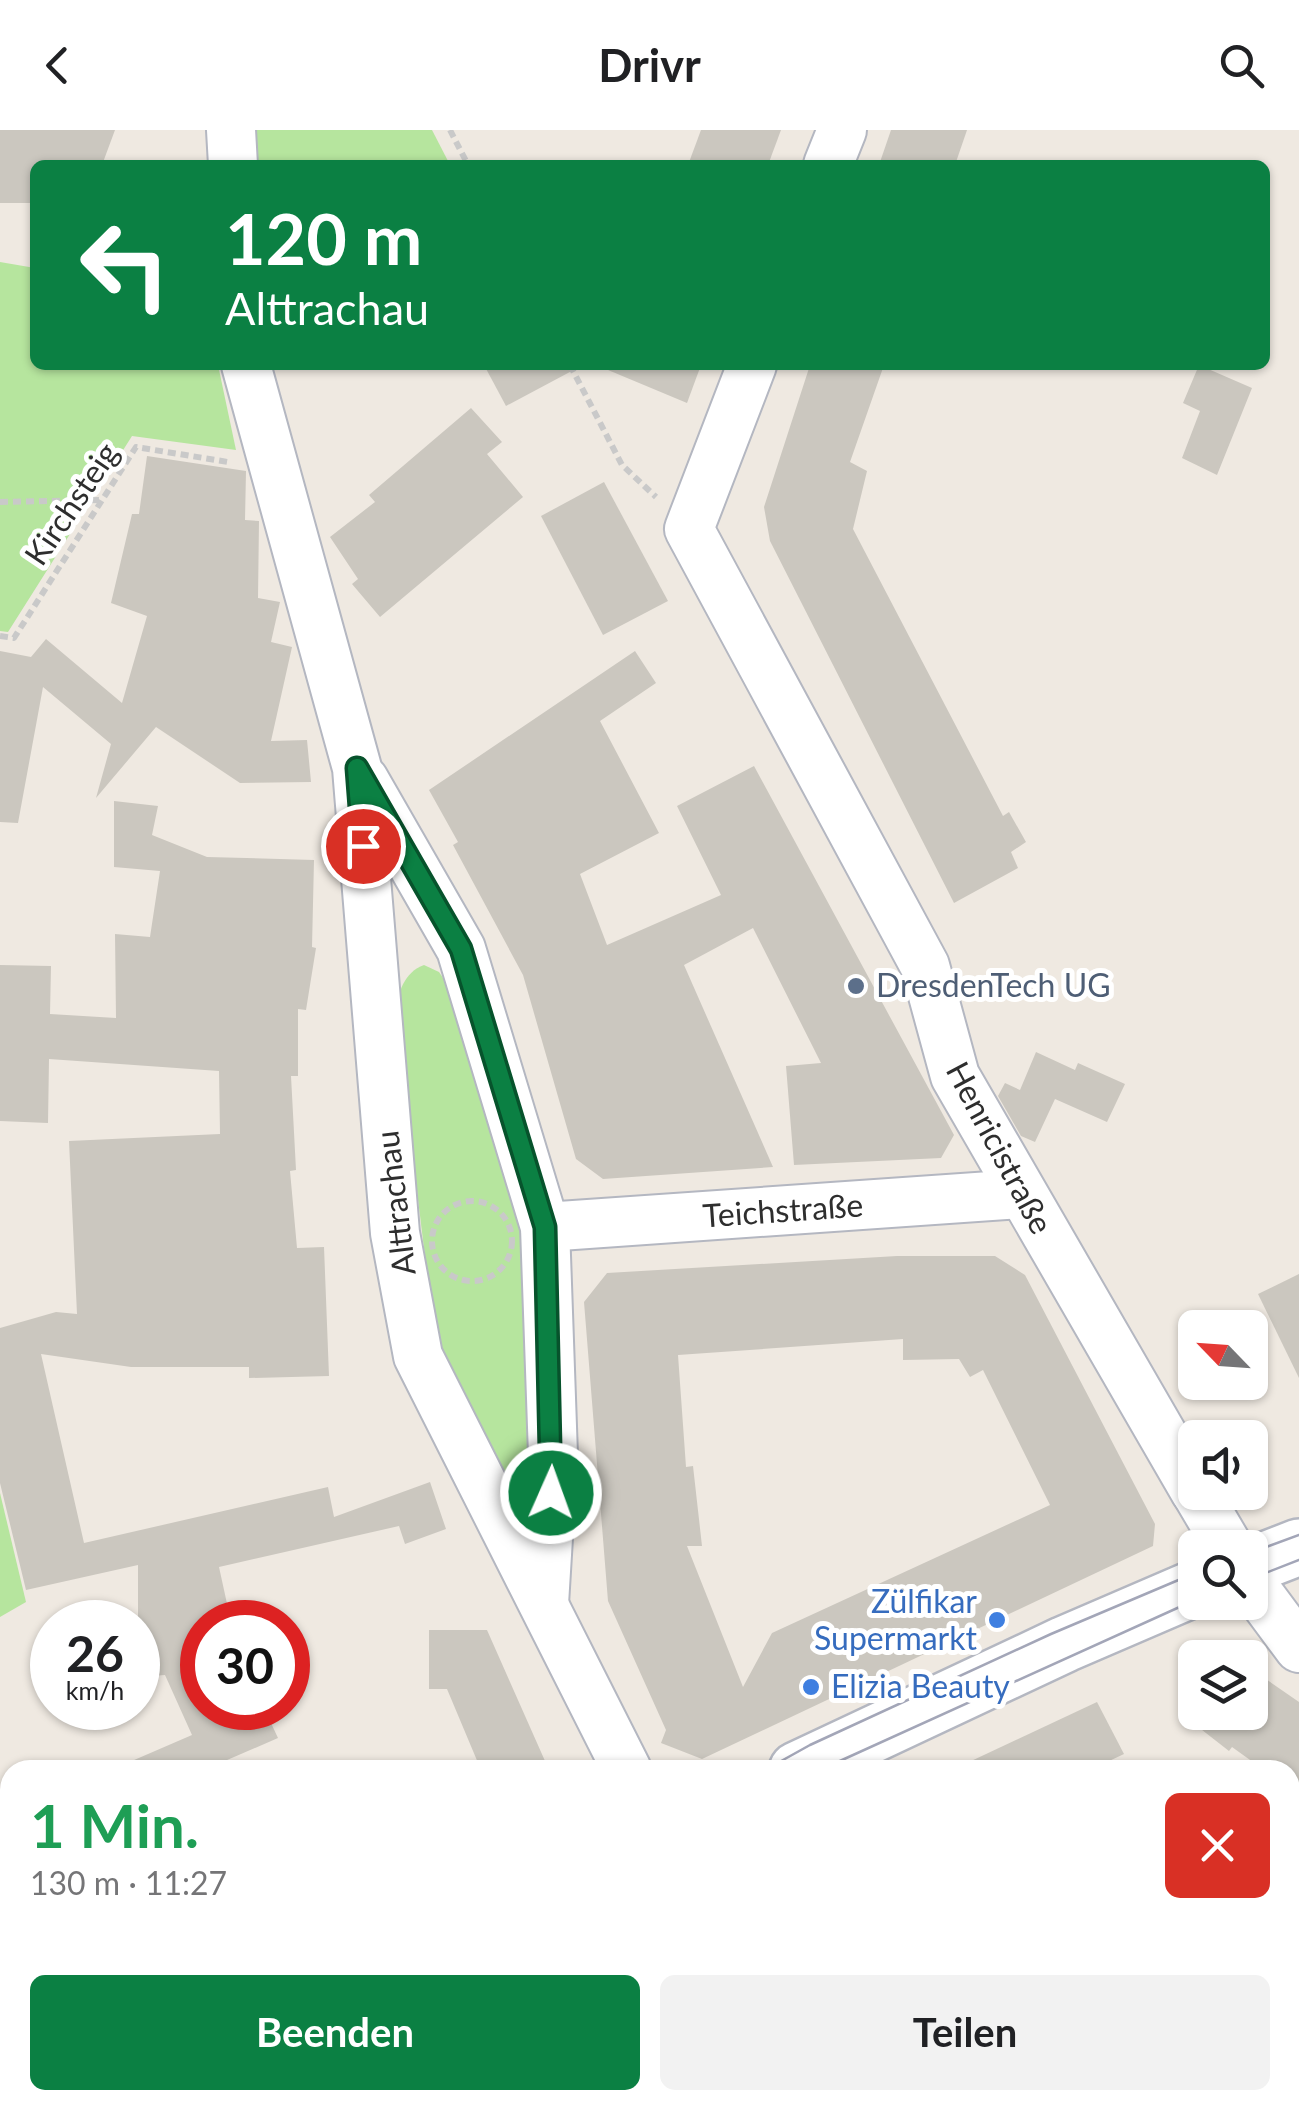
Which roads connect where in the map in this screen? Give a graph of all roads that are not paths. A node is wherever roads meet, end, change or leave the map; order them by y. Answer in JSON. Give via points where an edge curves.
{"nodes":[{"id":1,"x":231,"y":130,"type":"edge"},
{"id":2,"x":842,"y":130,"type":"edge"},
{"id":3,"x":232,"y":160,"type":"edge"},
{"id":4,"x":830,"y":160,"type":"edge"},
{"id":5,"x":247,"y":370,"type":"edge"},
{"id":6,"x":750,"y":370,"type":"edge"},
{"id":7,"x":357,"y":768,"type":"junction"},
{"id":8,"x":1020,"y":1194,"type":"junction"},
{"id":9,"x":545,"y":1227,"type":"junction"},
{"id":10,"x":1178,"y":1462,"type":"edge"},
{"id":11,"x":1299,"y":1547,"type":"edge"},
{"id":12,"x":1268,"y":1559,"type":"edge"},
{"id":13,"x":1178,"y":1595,"type":"edge"},
{"id":14,"x":1268,"y":1606,"type":"edge"},
{"id":15,"x":544,"y":1608,"type":"junction"},
{"id":16,"x":1299,"y":1648,"type":"edge"},
{"id":17,"x":622,"y":1760,"type":"edge"},
{"id":18,"x":817,"y":1760,"type":"edge"}],
"edges":[{"from":1,"to":3,"type":"street"},
{"from":2,"to":4,"type":"street"},
{"from":5,"to":7,"type":"street","name":"Alttrachau"},
{"from":6,"to":8,"type":"street","name":"Henricistraße","via":[[690,528],[925,966],[955,1076]]},
{"from":7,"to":9,"type":"street","name":"Alttrachau","via":[[461,949]]},
{"from":7,"to":15,"type":"street","name":"Alttrachau","via":[[395,1234],[418,1356]]},
{"from":8,"to":9,"type":"street","name":"Teichstraße"},
{"from":8,"to":10,"type":"street","name":"Henricistraße"},
{"from":9,"to":15,"type":"street","name":"Alttrachau","via":[[554,1455]]},
{"from":11,"to":12,"type":"main road"},
{"from":13,"to":18,"type":"main road"},
{"from":14,"to":16,"type":"street"},
{"from":15,"to":17,"type":"street","name":"Alttrachau"}]}
